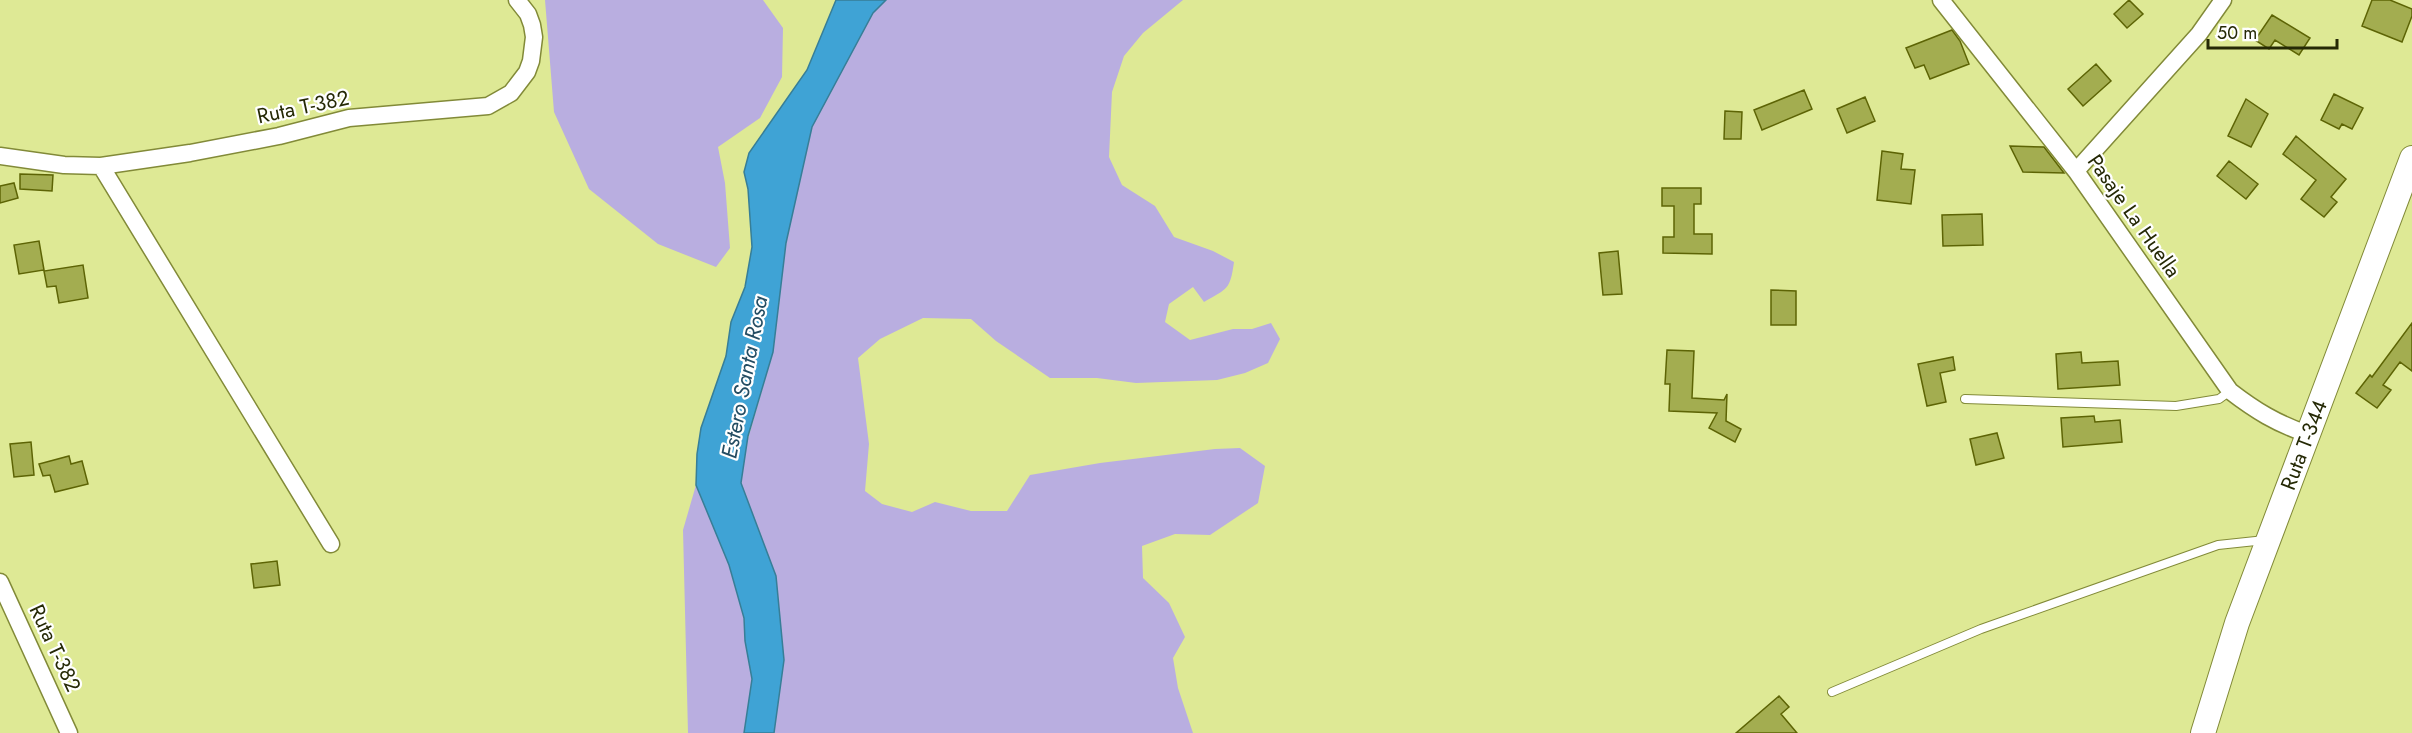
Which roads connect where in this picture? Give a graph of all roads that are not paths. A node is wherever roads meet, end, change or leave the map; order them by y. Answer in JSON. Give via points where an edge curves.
{"nodes":[{"id":1,"x":517,"y":0,"type":"edge"},
{"id":2,"x":1941,"y":0,"type":"edge"},
{"id":3,"x":2223,"y":0,"type":"edge"},
{"id":4,"x":0,"y":156,"type":"edge"},
{"id":5,"x":2412,"y":159,"type":"edge"},
{"id":6,"x":101,"y":166,"type":"junction"},
{"id":7,"x":2076,"y":171,"type":"junction"},
{"id":8,"x":2230,"y":391,"type":"junction"},
{"id":9,"x":1965,"y":399,"type":"dead end"},
{"id":10,"x":2307,"y":434,"type":"junction"},
{"id":11,"x":2269,"y":539,"type":"junction"},
{"id":12,"x":331,"y":544,"type":"dead end"},
{"id":13,"x":0,"y":582,"type":"edge"},
{"id":14,"x":1832,"y":692,"type":"dead end"},
{"id":15,"x":69,"y":733,"type":"edge"},
{"id":16,"x":2203,"y":733,"type":"edge"}],
"edges":[{"from":1,"to":6,"type":"street","name":"Ruta T-382","via":[[532,26],[531,61],[511,93],[488,106],[349,118],[279,136]]},
{"from":2,"to":7,"type":"street","name":"Pasaje La Huella"},
{"from":3,"to":7,"type":"street","via":[[2199,34]]},
{"from":4,"to":6,"type":"street","name":"Ruta T-382"},
{"from":5,"to":10,"type":"main road","name":"Ruta T-344"},
{"from":6,"to":12,"type":"street"},
{"from":7,"to":8,"type":"street","name":"Pasaje La Huella"},
{"from":8,"to":9,"type":"lane","via":[[2219,399],[2176,406]]},
{"from":8,"to":10,"type":"street","name":"Pasaje La Huella","via":[[2276,423]]},
{"from":10,"to":11,"type":"main road","name":"Ruta T-344"},
{"from":11,"to":14,"type":"lane","via":[[2218,545],[1980,629]]},
{"from":11,"to":16,"type":"main road","name":"Ruta T-344","via":[[2237,623]]},
{"from":13,"to":15,"type":"street","name":"Ruta T-382"}]}
